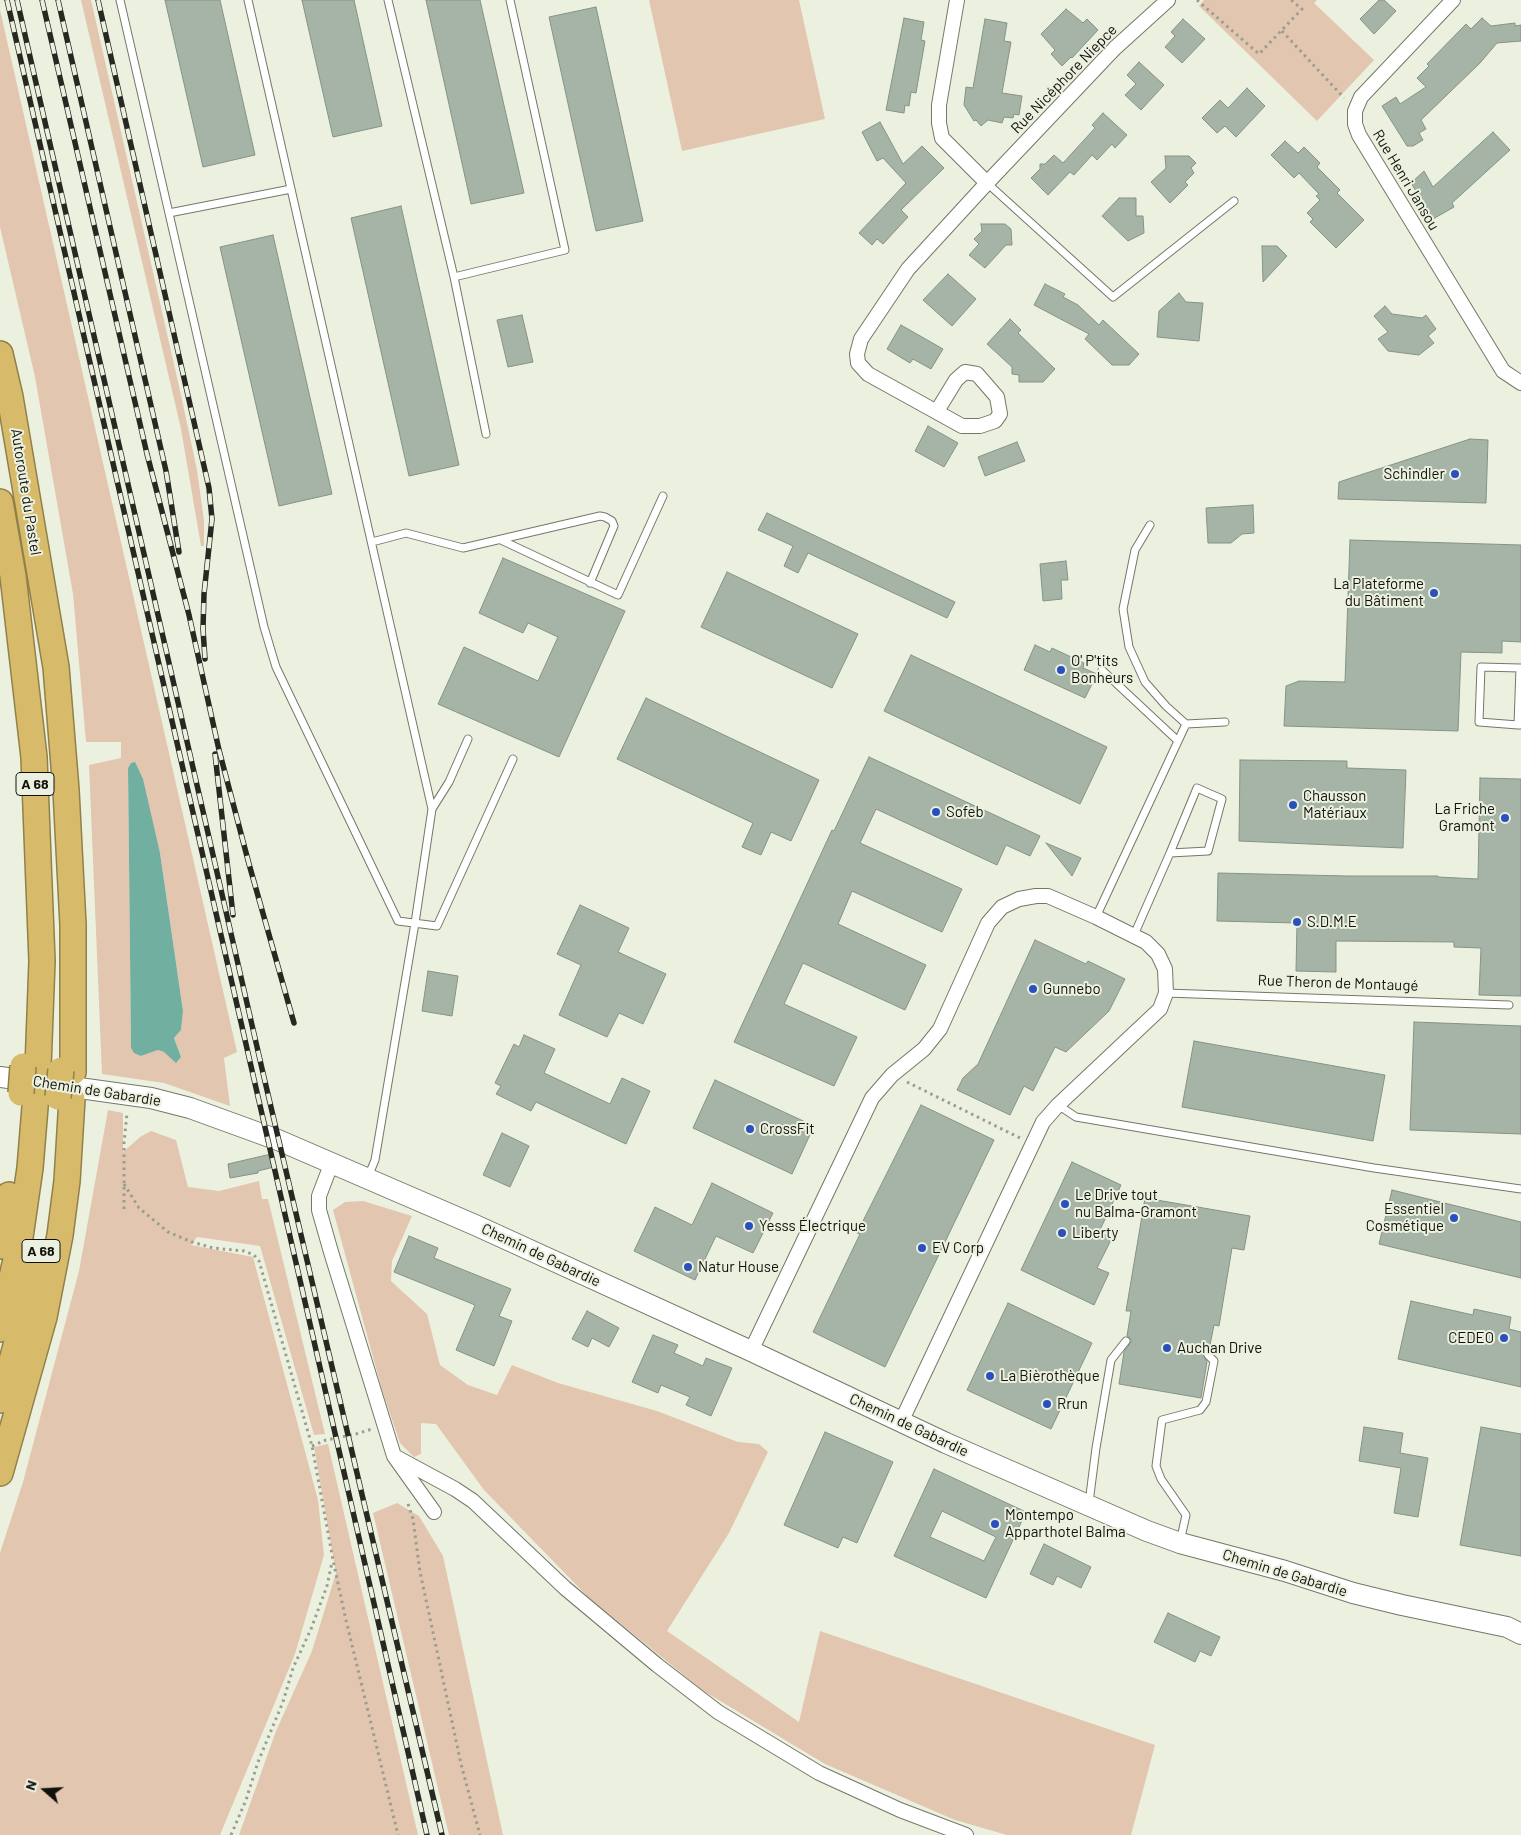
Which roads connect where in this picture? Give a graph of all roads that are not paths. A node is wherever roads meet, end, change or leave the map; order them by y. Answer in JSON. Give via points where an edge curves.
{"nodes":[{"id":1,"x":120,"y":0,"type":"edge"},
{"id":2,"x":248,"y":0,"type":"edge"},
{"id":3,"x":388,"y":0,"type":"edge"},
{"id":4,"x":510,"y":0,"type":"edge"},
{"id":5,"x":957,"y":0,"type":"edge"},
{"id":6,"x":1168,"y":0,"type":"edge"},
{"id":7,"x":1453,"y":0,"type":"edge"},
{"id":8,"x":987,"y":183,"type":"junction"},
{"id":9,"x":291,"y":189,"type":"junction"},
{"id":10,"x":1234,"y":201,"type":"dead end"},
{"id":11,"x":169,"y":213,"type":"junction"},
{"id":12,"x":454,"y":277,"type":"junction"},
{"id":13,"x":0,"y":354,"type":"edge"},
{"id":14,"x":1521,"y":384,"type":"edge"},
{"id":15,"x":937,"y":411,"type":"junction"},
{"id":16,"x":486,"y":434,"type":"dead end"},
{"id":17,"x":663,"y":496,"type":"dead end"},
{"id":18,"x":0,"y":502,"type":"edge"},
{"id":19,"x":1150,"y":525,"type":"dead end"},
{"id":20,"x":500,"y":540,"type":"junction"},
{"id":21,"x":372,"y":542,"type":"junction"},
{"id":22,"x":0,"y":569,"type":"edge"},
{"id":23,"x":590,"y":583,"type":"junction"},
{"id":24,"x":1102,"y":670,"type":"dead end"},
{"id":25,"x":1225,"y":722,"type":"dead end"},
{"id":26,"x":1186,"y":724,"type":"junction"},
{"id":27,"x":1520,"y":725,"type":"edge"},
{"id":28,"x":468,"y":739,"type":"dead end"},
{"id":29,"x":1178,"y":741,"type":"junction"},
{"id":30,"x":513,"y":759,"type":"dead end"},
{"id":31,"x":432,"y":808,"type":"junction"},
{"id":32,"x":1170,"y":853,"type":"junction"},
{"id":33,"x":1096,"y":917,"type":"junction"},
{"id":34,"x":415,"y":923,"type":"junction"},
{"id":35,"x":1134,"y":935,"type":"junction"},
{"id":36,"x":1166,"y":993,"type":"junction"},
{"id":37,"x":1509,"y":1005,"type":"dead end"},
{"id":38,"x":49,"y":1069,"type":"junction"},
{"id":39,"x":0,"y":1077,"type":"edge"},
{"id":40,"x":47,"y":1096,"type":"junction"},
{"id":41,"x":1058,"y":1105,"type":"junction"},
{"id":42,"x":332,"y":1162,"type":"junction"},
{"id":43,"x":368,"y":1178,"type":"junction"},
{"id":44,"x":1521,"y":1189,"type":"edge"},
{"id":45,"x":0,"y":1246,"type":"edge"},
{"id":46,"x":0,"y":1329,"type":"edge"},
{"id":47,"x":1126,"y":1341,"type":"dead end"},
{"id":48,"x":751,"y":1351,"type":"junction"},
{"id":49,"x":1208,"y":1356,"type":"dead end"},
{"id":50,"x":0,"y":1400,"type":"edge"},
{"id":51,"x":901,"y":1422,"type":"junction"},
{"id":52,"x":394,"y":1456,"type":"junction"},
{"id":53,"x":0,"y":1473,"type":"edge"},
{"id":54,"x":1086,"y":1505,"type":"junction"},
{"id":55,"x":434,"y":1512,"type":"dead end"},
{"id":56,"x":1180,"y":1543,"type":"junction"},
{"id":57,"x":1516,"y":1628,"type":"edge"},
{"id":58,"x":966,"y":1835,"type":"edge"}],
"edges":[{"from":1,"to":11,"type":"lane"},
{"from":2,"to":9,"type":"lane"},
{"from":3,"to":12,"type":"lane"},
{"from":4,"to":12,"type":"lane","via":[[565,250]]},
{"from":5,"to":8,"type":"street","via":[[939,105],[939,123],[942,138]]},
{"from":6,"to":8,"type":"street","name":"Rue Nicéphore Niepce","via":[[1115,48]]},
{"from":7,"to":14,"type":"street","name":"Rue Henri Jansou","via":[[1361,97],[1355,111],[1355,124],[1503,371]]},
{"from":8,"to":10,"type":"lane","via":[[1113,297]]},
{"from":8,"to":15,"type":"street","name":"Rue Nicéphore Niepce","via":[[908,269],[861,340],[857,354],[858,363],[868,374]]},
{"from":9,"to":11,"type":"lane"},
{"from":9,"to":21,"type":"lane"},
{"from":11,"to":34,"type":"lane","via":[[276,668],[398,921]]},
{"from":12,"to":16,"type":"lane"},
{"from":13,"to":38,"type":"highway","name":"Autoroute du Pastel","number":"A 68","via":[[39,572],[58,830],[60,914]]},
{"from":15,"to":15,"type":"street","via":[[956,380],[965,372],[977,374],[997,396],[1000,414],[995,421],[980,426],[962,426]]},
{"from":17,"to":23,"type":"lane","via":[[618,595]]},
{"from":18,"to":38,"type":"highway","number":"A 68","via":[[13,576],[34,757]]},
{"from":19,"to":26,"type":"lane","via":[[1135,550],[1123,609],[1129,646],[1145,682]]},
{"from":20,"to":21,"type":"lane","via":[[463,548],[406,534]]},
{"from":20,"to":23,"type":"lane"},
{"from":20,"to":23,"type":"lane","via":[[605,517],[614,526]]},
{"from":21,"to":31,"type":"lane"},
{"from":22,"to":38,"type":"highway","via":[[20,730],[26,895],[25,986]]},
{"from":24,"to":29,"type":"lane"},
{"from":25,"to":26,"type":"lane"},
{"from":26,"to":29,"type":"lane"},
{"from":27,"to":27,"type":"lane","via":[[1520,668],[1481,667],[1479,722]]},
{"from":28,"to":31,"type":"lane","via":[[450,782]]},
{"from":29,"to":33,"type":"lane"},
{"from":30,"to":34,"type":"lane","via":[[437,926]]},
{"from":31,"to":34,"type":"lane"},
{"from":32,"to":32,"type":"lane","via":[[1208,851],[1222,799],[1197,788]]},
{"from":32,"to":35,"type":"lane"},
{"from":33,"to":35,"type":"street"},
{"from":33,"to":48,"type":"street","via":[[1048,896],[1036,896],[1002,907],[988,923],[940,1030],[872,1098]]},
{"from":34,"to":43,"type":"lane","via":[[375,1160]]},
{"from":35,"to":36,"type":"street","via":[[1158,954],[1165,969]]},
{"from":36,"to":37,"type":"lane","name":"Rue Theron de Montaugé"},
{"from":36,"to":41,"type":"street","via":[[1160,1009]]},
{"from":38,"to":40,"type":"highway","number":"A 68"},
{"from":38,"to":40,"type":"highway","number":"A 68"},
{"from":39,"to":42,"type":"street","name":"Chemin de Gabardie","via":[[130,1094],[172,1103]]},
{"from":40,"to":45,"type":"highway","via":[[8,1209]]},
{"from":40,"to":46,"type":"highway","number":"A 68"},
{"from":40,"to":50,"type":"highway","number":"A 68","via":[[52,1172],[46,1221],[37,1271]]},
{"from":40,"to":53,"type":"highway","via":[[67,1181],[57,1252],[40,1333]]},
{"from":41,"to":44,"type":"lane","via":[[1076,1117],[1374,1168]]},
{"from":41,"to":51,"type":"street","via":[[1043,1122],[1032,1143]]},
{"from":42,"to":43,"type":"street","name":"Chemin de Gabardie"},
{"from":42,"to":52,"type":"street","via":[[319,1196],[320,1210]]},
{"from":43,"to":48,"type":"street","name":"Chemin de Gabardie"},
{"from":47,"to":54,"type":"lane","via":[[1111,1360]]},
{"from":48,"to":51,"type":"street","name":"Chemin de Gabardie"},
{"from":49,"to":56,"type":"lane","via":[[1214,1361],[1206,1402],[1200,1410],[1162,1420],[1156,1466],[1161,1479],[1186,1515]]},
{"from":51,"to":54,"type":"street","name":"Chemin de Gabardie"},
{"from":52,"to":55,"type":"street"},
{"from":52,"to":58,"type":"street","via":[[472,1501],[565,1588],[718,1712],[819,1773],[900,1810]]},
{"from":54,"to":56,"type":"street","name":"Chemin de Gabardie"},
{"from":56,"to":57,"type":"street","name":"Chemin de Gabardie","via":[[1361,1595]]}]}
